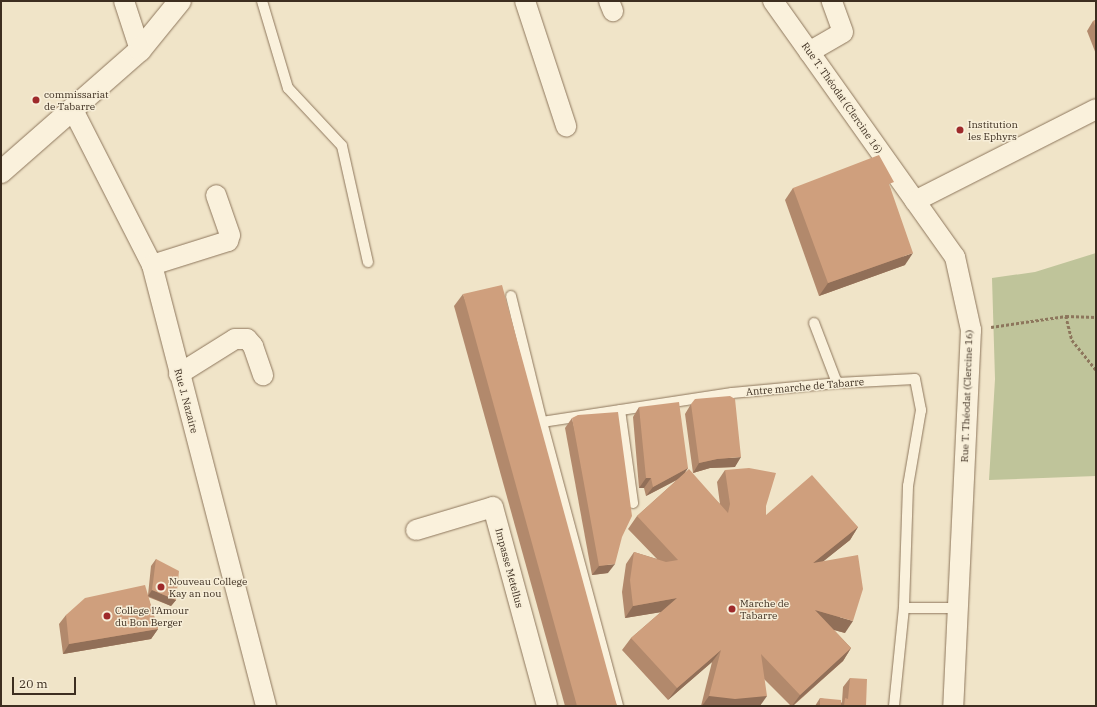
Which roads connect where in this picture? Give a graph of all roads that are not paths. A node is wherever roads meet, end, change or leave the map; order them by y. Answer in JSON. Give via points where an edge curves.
{"nodes":[{"id":1,"x":124,"y":1,"type":"edge"},
{"id":2,"x":180,"y":1,"type":"edge"},
{"id":3,"x":262,"y":1,"type":"edge"},
{"id":4,"x":525,"y":1,"type":"edge"},
{"id":5,"x":773,"y":1,"type":"edge"},
{"id":6,"x":832,"y":1,"type":"edge"},
{"id":7,"x":140,"y":50,"type":"junction"},
{"id":8,"x":809,"y":52,"type":"junction"},
{"id":9,"x":72,"y":108,"type":"junction"},
{"id":10,"x":1096,"y":109,"type":"edge"},
{"id":11,"x":566,"y":126,"type":"dead end"},
{"id":12,"x":1,"y":172,"type":"edge"},
{"id":13,"x":216,"y":195,"type":"dead end"},
{"id":14,"x":915,"y":201,"type":"junction"},
{"id":15,"x":368,"y":262,"type":"dead end"},
{"id":16,"x":152,"y":265,"type":"junction"},
{"id":17,"x":510,"y":296,"type":"dead end"},
{"id":18,"x":814,"y":323,"type":"dead end"},
{"id":19,"x":179,"y":374,"type":"junction"},
{"id":20,"x":263,"y":375,"type":"dead end"},
{"id":21,"x":837,"y":383,"type":"junction"},
{"id":22,"x":620,"y":410,"type":"junction"},
{"id":23,"x":542,"y":422,"type":"junction"},
{"id":24,"x":633,"y":503,"type":"dead end"},
{"id":25,"x":416,"y":530,"type":"dead end"},
{"id":26,"x":904,"y":608,"type":"junction"},
{"id":27,"x":958,"y":608,"type":"junction"},
{"id":28,"x":266,"y":706,"type":"edge"},
{"id":29,"x":547,"y":706,"type":"edge"},
{"id":30,"x":618,"y":706,"type":"edge"},
{"id":31,"x":894,"y":706,"type":"edge"},
{"id":32,"x":954,"y":706,"type":"edge"}],
"edges":[{"from":1,"to":7,"type":"street"},
{"from":2,"to":7,"type":"main road"},
{"from":3,"to":15,"type":"lane","via":[[288,88],[342,146]]},
{"from":4,"to":11,"type":"street"},
{"from":5,"to":8,"type":"street","name":"Rue T. Théodat (Clercine 16)"},
{"from":6,"to":8,"type":"street","via":[[843,32]]},
{"from":7,"to":9,"type":"main road"},
{"from":8,"to":14,"type":"street","name":"Rue T. Théodat (Clercine 16)"},
{"from":9,"to":12,"type":"main road"},
{"from":9,"to":16,"type":"street","name":"Rue J. Nazaire"},
{"from":10,"to":14,"type":"street"},
{"from":13,"to":16,"type":"street","via":[[230,235],[228,241]]},
{"from":14,"to":27,"type":"street","name":"Rue T. Théodat (Clercine 16)","via":[[955,257],[971,330]]},
{"from":16,"to":19,"type":"street","name":"Rue J. Nazaire"},
{"from":17,"to":23,"type":"lane"},
{"from":18,"to":21,"type":"lane"},
{"from":19,"to":20,"type":"street","via":[[235,339],[247,339]]},
{"from":19,"to":28,"type":"street","name":"Rue J. Nazaire"},
{"from":21,"to":22,"type":"lane","name":"Antre marche de Tabarre","via":[[732,393]]},
{"from":21,"to":26,"type":"lane","name":"Antre marche de Tabarre","via":[[915,379],[921,410],[908,486]]},
{"from":22,"to":23,"type":"lane","name":"Antre marche de Tabarre"},
{"from":22,"to":24,"type":"lane"},
{"from":23,"to":30,"type":"lane"},
{"from":25,"to":29,"type":"street","name":"Impasse Metellus","via":[[493,507]]},
{"from":26,"to":27,"type":"lane"},
{"from":26,"to":31,"type":"lane"},
{"from":27,"to":32,"type":"street","name":"Rue T. Théodat (Clercine 16)"}]}
